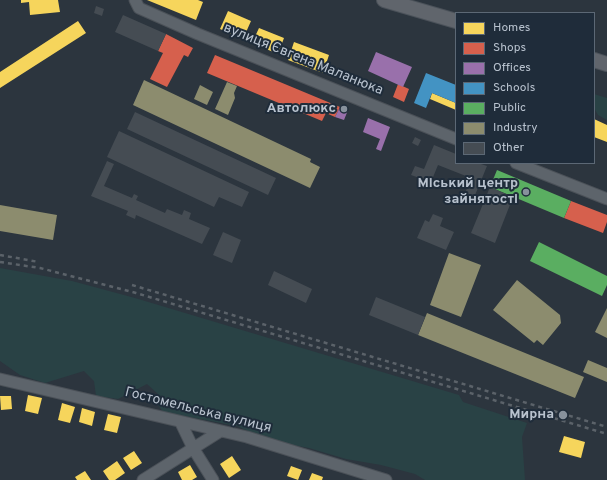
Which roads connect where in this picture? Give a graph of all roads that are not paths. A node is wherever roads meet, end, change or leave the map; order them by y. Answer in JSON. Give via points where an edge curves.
{"nodes":[{"id":1,"x":384,"y":0,"type":"edge"},
{"id":2,"x":137,"y":4,"type":"edge"},
{"id":3,"x":455,"y":21,"type":"edge"},
{"id":4,"x":595,"y":60,"type":"edge"},
{"id":5,"x":607,"y":64,"type":"edge"},
{"id":6,"x":455,"y":139,"type":"edge"},
{"id":7,"x":518,"y":164,"type":"edge"},
{"id":8,"x":607,"y":200,"type":"edge"},
{"id":9,"x":0,"y":379,"type":"edge"},
{"id":10,"x":181,"y":423,"type":"junction"},
{"id":11,"x":220,"y":432,"type":"junction"},
{"id":12,"x":193,"y":448,"type":"junction"},
{"id":13,"x":143,"y":480,"type":"edge"},
{"id":14,"x":213,"y":480,"type":"edge"},
{"id":15,"x":386,"y":480,"type":"edge"}],
"edges":[{"from":1,"to":3,"type":"main road"},
{"from":2,"to":6,"type":"street","name":"вулиця Євгена Маланюка","via":[[198,34]]},
{"from":4,"to":5,"type":"main road"},
{"from":7,"to":8,"type":"street"},
{"from":9,"to":10,"type":"street","name":"Гостомельська вулиця"},
{"from":10,"to":11,"type":"street","name":"Гостомельська вулиця"},
{"from":10,"to":12,"type":"street"},
{"from":11,"to":12,"type":"street"},
{"from":11,"to":15,"type":"street","name":"Гостомельська вулиця","via":[[247,437]]},
{"from":12,"to":13,"type":"street"},
{"from":12,"to":14,"type":"street"}]}
